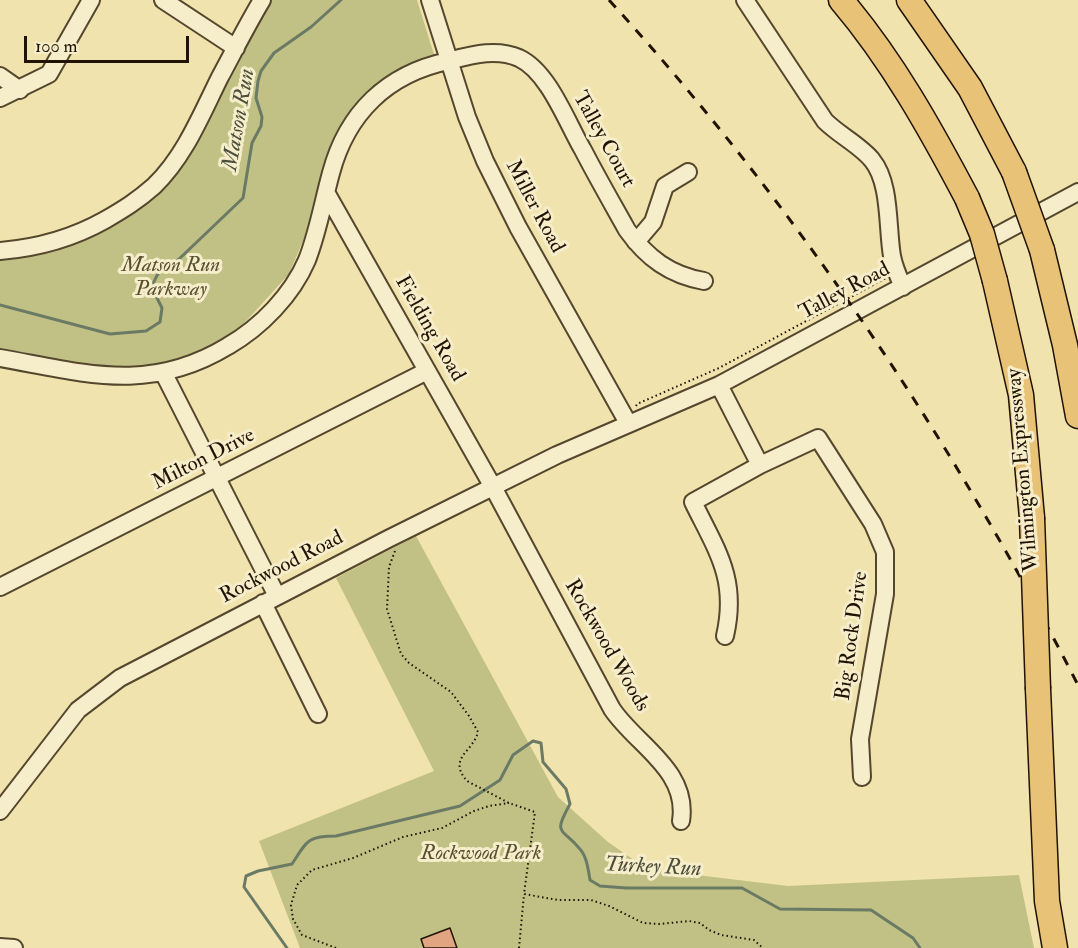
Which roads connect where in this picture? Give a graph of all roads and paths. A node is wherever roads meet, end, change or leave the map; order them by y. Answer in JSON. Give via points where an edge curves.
{"nodes":[{"id":1,"x":91,"y":0,"type":"edge"},
{"id":2,"x":163,"y":0,"type":"edge"},
{"id":3,"x":262,"y":0,"type":"edge"},
{"id":4,"x":430,"y":0,"type":"edge"},
{"id":5,"x":745,"y":0,"type":"edge"},
{"id":6,"x":841,"y":0,"type":"edge"},
{"id":7,"x":909,"y":0,"type":"edge"},
{"id":8,"x":236,"y":48,"type":"junction"},
{"id":9,"x":449,"y":60,"type":"junction"},
{"id":10,"x":0,"y":76,"type":"edge"},
{"id":11,"x":20,"y":90,"type":"junction"},
{"id":12,"x":0,"y":98,"type":"edge"},
{"id":13,"x":688,"y":172,"type":"dead end"},
{"id":14,"x":1078,"y":192,"type":"edge"},
{"id":15,"x":327,"y":194,"type":"junction"},
{"id":16,"x":636,"y":242,"type":"junction"},
{"id":17,"x":0,"y":251,"type":"edge"},
{"id":18,"x":704,"y":281,"type":"dead end"},
{"id":19,"x":903,"y":287,"type":"junction"},
{"id":20,"x":0,"y":358,"type":"edge"},
{"id":21,"x":427,"y":371,"type":"junction"},
{"id":22,"x":164,"y":374,"type":"junction"},
{"id":23,"x":719,"y":385,"type":"junction"},
{"id":24,"x":1078,"y":416,"type":"edge"},
{"id":25,"x":628,"y":423,"type":"junction"},
{"id":26,"x":760,"y":465,"type":"junction"},
{"id":27,"x":216,"y":479,"type":"junction"},
{"id":28,"x":493,"y":487,"type":"junction"},
{"id":29,"x":393,"y":554,"type":"dead end"},
{"id":30,"x":0,"y":587,"type":"edge"},
{"id":31,"x":270,"y":600,"type":"junction"},
{"id":32,"x":725,"y":636,"type":"dead end"},
{"id":33,"x":318,"y":714,"type":"dead end"},
{"id":34,"x":862,"y":777,"type":"dead end"},
{"id":35,"x":509,"y":803,"type":"junction"},
{"id":36,"x":1,"y":808,"type":"edge"},
{"id":37,"x":681,"y":820,"type":"dead end"},
{"id":38,"x":524,"y":894,"type":"junction"},
{"id":39,"x":0,"y":947,"type":"edge"},
{"id":40,"x":14,"y":948,"type":"edge"},
{"id":41,"x":336,"y":948,"type":"edge"},
{"id":42,"x":519,"y":948,"type":"edge"},
{"id":43,"x":763,"y":948,"type":"edge"},
{"id":44,"x":1055,"y":948,"type":"edge"}],
"edges":[{"from":1,"to":11,"type":"street","via":[[49,74]]},
{"from":2,"to":8,"type":"street"},
{"from":3,"to":8,"type":"street"},
{"from":4,"to":9,"type":"street","name":"Miller Road"},
{"from":5,"to":19,"type":"street","via":[[825,121],[872,159],[886,194],[894,268]]},
{"from":6,"to":44,"type":"highway","name":"Wilmington Expressway","bridge":true,"via":[[894,71],[967,198],[995,281],[1021,396],[1032,518],[1047,901]]},
{"from":7,"to":24,"type":"highway","bridge":true,"via":[[970,88],[1014,172],[1042,250]]},
{"from":8,"to":17,"type":"street","via":[[196,128],[167,171],[138,200],[78,234]]},
{"from":9,"to":15,"type":"street","name":"Talley Court","via":[[397,80],[363,108],[341,142]]},
{"from":9,"to":16,"type":"street","name":"Talley Court","via":[[492,52],[529,65],[552,94]]},
{"from":9,"to":25,"type":"street","name":"Miller Road","via":[[476,141],[500,192]]},
{"from":10,"to":11,"type":"street"},
{"from":11,"to":12,"type":"street"},
{"from":13,"to":16,"type":"street","via":[[665,186],[653,222]]},
{"from":14,"to":19,"type":"street","name":"Talley Road"},
{"from":15,"to":21,"type":"street","name":"Fielding Road"},
{"from":15,"to":22,"type":"street","name":"Talley Court","via":[[306,262],[283,299],[230,345]]},
{"from":16,"to":18,"type":"street","name":"Talley Court","via":[[663,267]]},
{"from":19,"to":23,"type":"street","name":"Talley Road"},
{"from":20,"to":22,"type":"street","name":"Talley Court","via":[[120,377]]},
{"from":21,"to":27,"type":"street","name":"Milton Drive"},
{"from":21,"to":28,"type":"street","name":"Fielding Road"},
{"from":22,"to":27,"type":"street"},
{"from":23,"to":25,"type":"street","name":"Talley Road"},
{"from":23,"to":26,"type":"street"},
{"from":25,"to":28,"type":"street","name":"Rockwood Road"},
{"from":26,"to":32,"type":"street","via":[[693,502],[728,578],[730,607]]},
{"from":26,"to":34,"type":"street","name":"Big Rock Drive","via":[[818,438],[885,552],[886,578],[861,739]]},
{"from":27,"to":30,"type":"street","name":"Milton Drive"},
{"from":27,"to":31,"type":"street"},
{"from":28,"to":31,"type":"street","name":"Rockwood Road"},
{"from":28,"to":37,"type":"street","name":"Rockwood Woods","via":[[612,709],[675,780],[682,798]]},
{"from":29,"to":35,"type":"path","via":[[387,609],[401,654],[451,692],[478,732],[459,766],[462,775]]},
{"from":31,"to":33,"type":"street"},
{"from":31,"to":36,"type":"street","name":"Rockwood Road","via":[[120,678],[93,698],[78,710]]},
{"from":35,"to":38,"type":"path","via":[[536,812]]},
{"from":35,"to":41,"type":"path","via":[[474,811],[442,828],[403,837],[312,870],[297,885],[291,905],[293,919],[302,935]]},
{"from":38,"to":42,"type":"path"},
{"from":38,"to":43,"type":"path","via":[[591,900],[643,923],[700,923],[722,935],[754,940]]},
{"from":39,"to":40,"type":"street"}]}
